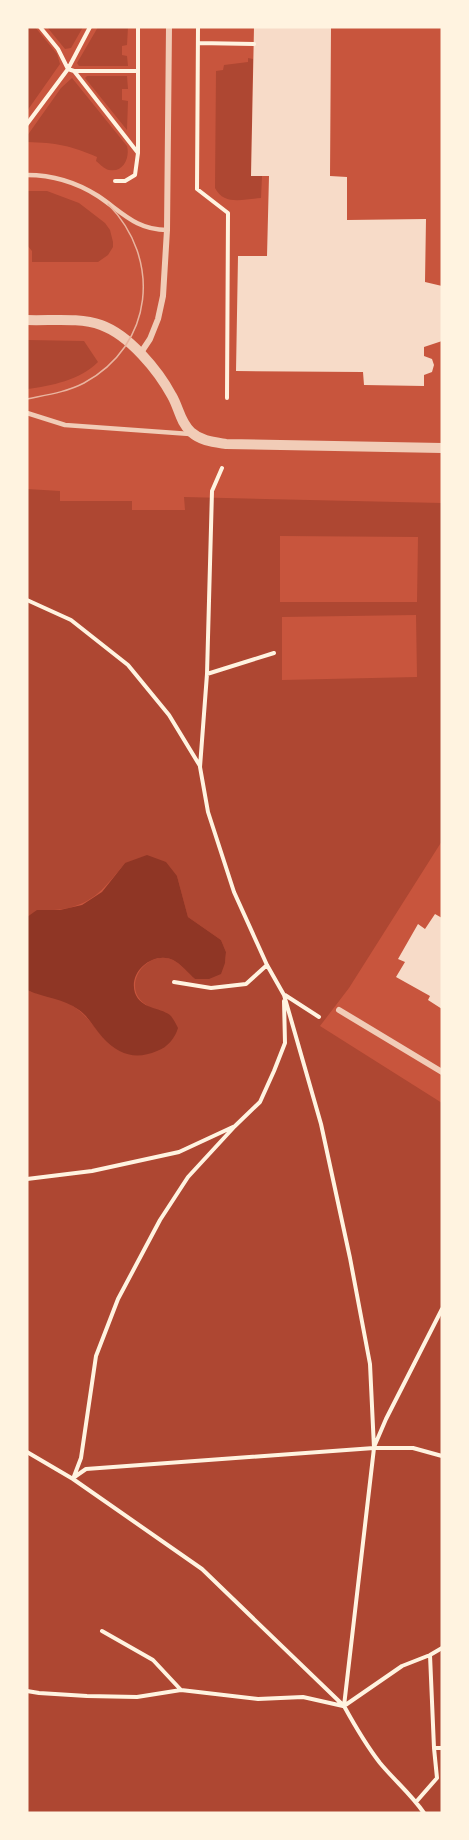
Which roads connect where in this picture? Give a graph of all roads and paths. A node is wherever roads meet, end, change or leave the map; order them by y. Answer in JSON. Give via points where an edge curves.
{"nodes":[{"id":1,"x":40,"y":27,"type":"edge"},
{"id":2,"x":90,"y":27,"type":"edge"},
{"id":3,"x":138,"y":27,"type":"edge"},
{"id":4,"x":169,"y":27,"type":"edge"},
{"id":5,"x":198,"y":27,"type":"edge"},
{"id":6,"x":198,"y":43,"type":"junction"},
{"id":7,"x":254,"y":44,"type":"dead end"},
{"id":8,"x":68,"y":69,"type":"junction"},
{"id":9,"x":74,"y":71,"type":"junction"},
{"id":10,"x":137,"y":71,"type":"junction"},
{"id":11,"x":27,"y":124,"type":"edge"},
{"id":12,"x":138,"y":153,"type":"junction"},
{"id":13,"x":27,"y":175,"type":"edge"},
{"id":14,"x":135,"y":175,"type":"junction"},
{"id":15,"x":142,"y":175,"type":"dead end"},
{"id":16,"x":113,"y":181,"type":"dead end"},
{"id":17,"x":167,"y":230,"type":"junction"},
{"id":18,"x":27,"y":320,"type":"edge"},
{"id":19,"x":140,"y":354,"type":"junction"},
{"id":20,"x":227,"y":398,"type":"dead end"},
{"id":21,"x":27,"y":413,"type":"edge"},
{"id":22,"x":193,"y":434,"type":"junction"},
{"id":23,"x":442,"y":448,"type":"edge"},
{"id":24,"x":224,"y":465,"type":"dead end"},
{"id":25,"x":27,"y":600,"type":"edge"},
{"id":26,"x":274,"y":653,"type":"dead end"},
{"id":27,"x":207,"y":674,"type":"junction"},
{"id":28,"x":200,"y":767,"type":"junction"},
{"id":29,"x":267,"y":965,"type":"junction"},
{"id":30,"x":174,"y":982,"type":"dead end"},
{"id":31,"x":284,"y":995,"type":"junction"},
{"id":32,"x":339,"y":1010,"type":"dead end"},
{"id":33,"x":442,"y":1072,"type":"edge"},
{"id":34,"x":235,"y":1126,"type":"junction"},
{"id":35,"x":27,"y":1179,"type":"edge"},
{"id":36,"x":442,"y":1309,"type":"edge"},
{"id":37,"x":374,"y":1448,"type":"junction"},
{"id":38,"x":27,"y":1452,"type":"edge"},
{"id":39,"x":442,"y":1456,"type":"edge"},
{"id":40,"x":73,"y":1479,"type":"junction"},
{"id":41,"x":102,"y":1631,"type":"dead end"},
{"id":42,"x":442,"y":1648,"type":"edge"},
{"id":43,"x":430,"y":1655,"type":"junction"},
{"id":44,"x":181,"y":1690,"type":"junction"},
{"id":45,"x":27,"y":1691,"type":"edge"},
{"id":46,"x":344,"y":1706,"type":"junction"},
{"id":47,"x":434,"y":1748,"type":"junction"},
{"id":48,"x":442,"y":1748,"type":"edge"},
{"id":49,"x":416,"y":1802,"type":"junction"},
{"id":50,"x":424,"y":1813,"type":"edge"}],
"edges":[{"from":1,"to":8,"type":"path"},
{"from":2,"to":8,"type":"path"},
{"from":3,"to":10,"type":"path"},
{"from":4,"to":17,"type":"street"},
{"from":5,"to":6,"type":"path"},
{"from":6,"to":7,"type":"path"},
{"from":6,"to":20,"type":"path","via":[[197,189],[228,213]]},
{"from":8,"to":9,"type":"path"},
{"from":8,"to":11,"type":"path"},
{"from":9,"to":10,"type":"path"},
{"from":9,"to":12,"type":"path"},
{"from":10,"to":12,"type":"path"},
{"from":12,"to":14,"type":"path"},
{"from":13,"to":17,"type":"lane","via":[[74,183],[131,220],[155,230]]},
{"from":14,"to":15,"type":"path"},
{"from":14,"to":16,"type":"path","via":[[125,181]]},
{"from":17,"to":19,"type":"street","via":[[158,319]]},
{"from":18,"to":19,"type":"street","via":[[99,324]]},
{"from":19,"to":22,"type":"street","via":[[166,385],[182,421]]},
{"from":21,"to":22,"type":"lane","via":[[65,425]]},
{"from":22,"to":23,"type":"street","via":[[226,444]]},
{"from":24,"to":27,"type":"path","via":[[212,491]]},
{"from":25,"to":28,"type":"path","via":[[71,620],[128,665],[169,715]]},
{"from":26,"to":27,"type":"path"},
{"from":27,"to":28,"type":"path"},
{"from":28,"to":29,"type":"path","via":[[208,812],[234,892]]},
{"from":29,"to":30,"type":"path","via":[[246,984],[211,988]]},
{"from":29,"to":31,"type":"path"},
{"from":31,"to":34,"type":"path","via":[[285,1043],[260,1102]]},
{"from":31,"to":37,"type":"path","via":[[321,1124],[350,1258],[370,1364]]},
{"from":32,"to":33,"type":"street"},
{"from":34,"to":35,"type":"path","via":[[169,1155],[92,1172]]},
{"from":34,"to":40,"type":"path","via":[[188,1177],[118,1299],[96,1356],[81,1458]]},
{"from":36,"to":37,"type":"path"},
{"from":37,"to":39,"type":"path","via":[[413,1448]]},
{"from":37,"to":40,"type":"path","via":[[86,1469]]},
{"from":37,"to":46,"type":"path"},
{"from":38,"to":40,"type":"path"},
{"from":40,"to":46,"type":"path","via":[[202,1569]]},
{"from":41,"to":44,"type":"path","via":[[153,1660]]},
{"from":42,"to":43,"type":"path"},
{"from":43,"to":46,"type":"path","via":[[402,1666]]},
{"from":43,"to":47,"type":"path"},
{"from":44,"to":45,"type":"path","via":[[137,1696]]},
{"from":44,"to":46,"type":"path","via":[[258,1699],[303,1697]]},
{"from":46,"to":49,"type":"path","via":[[380,1762]]},
{"from":47,"to":48,"type":"path"},
{"from":47,"to":49,"type":"path","via":[[437,1778]]},
{"from":49,"to":50,"type":"path"}]}
